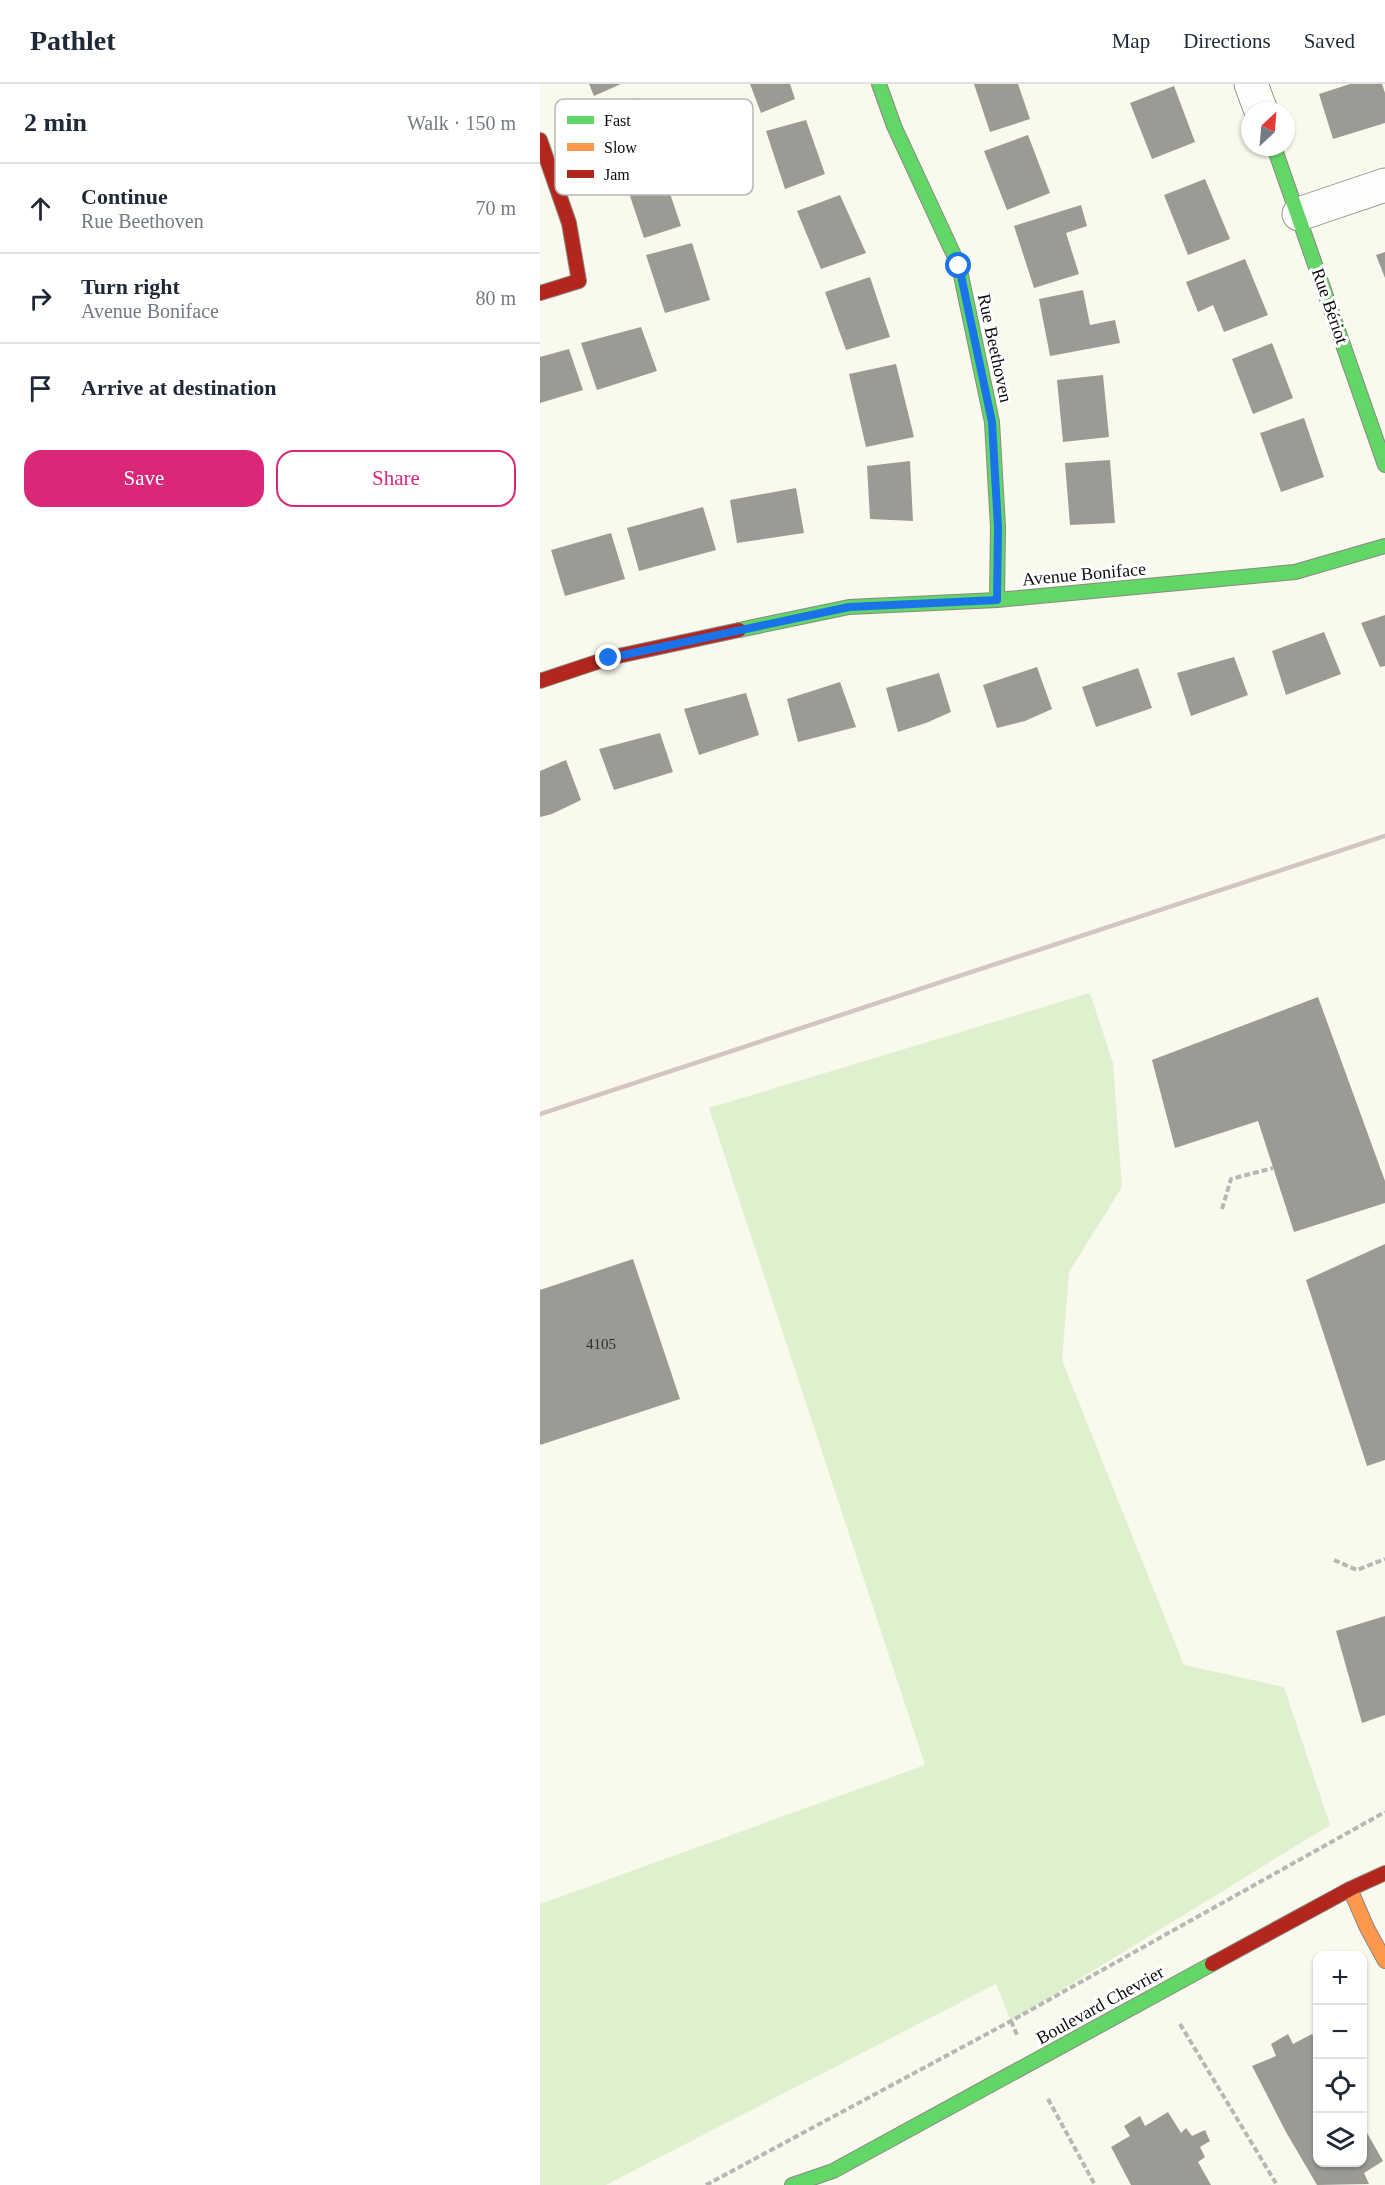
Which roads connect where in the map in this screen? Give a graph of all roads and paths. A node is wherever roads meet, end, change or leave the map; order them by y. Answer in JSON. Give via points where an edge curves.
{"nodes":[{"id":1,"x":879,"y":84,"type":"edge"},
{"id":2,"x":1251,"y":84,"type":"edge"},
{"id":3,"x":1258,"y":102,"type":"edge"},
{"id":4,"x":540,"y":140,"type":"edge"},
{"id":5,"x":1277,"y":156,"type":"edge"},
{"id":6,"x":555,"y":183,"type":"edge"},
{"id":7,"x":1385,"y":184,"type":"edge"},
{"id":8,"x":559,"y":195,"type":"edge"},
{"id":9,"x":1299,"y":214,"type":"junction"},
{"id":10,"x":540,"y":293,"type":"edge"},
{"id":11,"x":1385,"y":465,"type":"edge"},
{"id":12,"x":1385,"y":546,"type":"edge"},
{"id":13,"x":997,"y":600,"type":"junction"},
{"id":14,"x":540,"y":681,"type":"edge"},
{"id":15,"x":1273,"y":1168,"type":"dead end"},
{"id":16,"x":1221,"y":1209,"type":"dead end"},
{"id":17,"x":1385,"y":1559,"type":"edge"},
{"id":18,"x":1334,"y":1560,"type":"dead end"},
{"id":19,"x":1385,"y":1812,"type":"edge"},
{"id":20,"x":1385,"y":1873,"type":"edge"},
{"id":21,"x":1350,"y":1889,"type":"junction"},
{"id":22,"x":1385,"y":1961,"type":"edge"},
{"id":23,"x":1180,"y":2024,"type":"dead end"},
{"id":24,"x":1048,"y":2098,"type":"dead end"},
{"id":25,"x":833,"y":2171,"type":"junction"},
{"id":26,"x":706,"y":2185,"type":"edge"},
{"id":27,"x":792,"y":2185,"type":"edge"},
{"id":28,"x":819,"y":2185,"type":"edge"},
{"id":29,"x":1095,"y":2185,"type":"edge"},
{"id":30,"x":1277,"y":2185,"type":"edge"}],
"edges":[{"from":1,"to":13,"type":"street","name":"Rue Beethoven","via":[[894,126],[959,266],[992,422],[998,527]]},
{"from":2,"to":3,"type":"street"},
{"from":4,"to":6,"type":"street"},
{"from":5,"to":9,"type":"street","name":"Rue Bériot"},
{"from":7,"to":9,"type":"street"},
{"from":8,"to":10,"type":"street","via":[[569,223],[579,281]]},
{"from":9,"to":11,"type":"street","name":"Rue Bériot"},
{"from":12,"to":13,"type":"street","name":"Avenue Boniface","via":[[1295,572]]},
{"from":13,"to":14,"type":"street","name":"Avenue Boniface","via":[[849,607],[609,658]]},
{"from":15,"to":16,"type":"path","via":[[1231,1179]]},
{"from":17,"to":18,"type":"path","via":[[1358,1570]]},
{"from":19,"to":26,"type":"path","via":[[1011,2021]]},
{"from":20,"to":21,"type":"street","name":"Boulevard Chevrier"},
{"from":21,"to":22,"type":"street"},
{"from":21,"to":25,"type":"street","name":"Boulevard Chevrier"},
{"from":23,"to":30,"type":"path"},
{"from":24,"to":29,"type":"path"},
{"from":25,"to":27,"type":"street","name":"Boulevard Chevrier"},
{"from":25,"to":28,"type":"street","name":"Boulevard Chevrier"}]}
